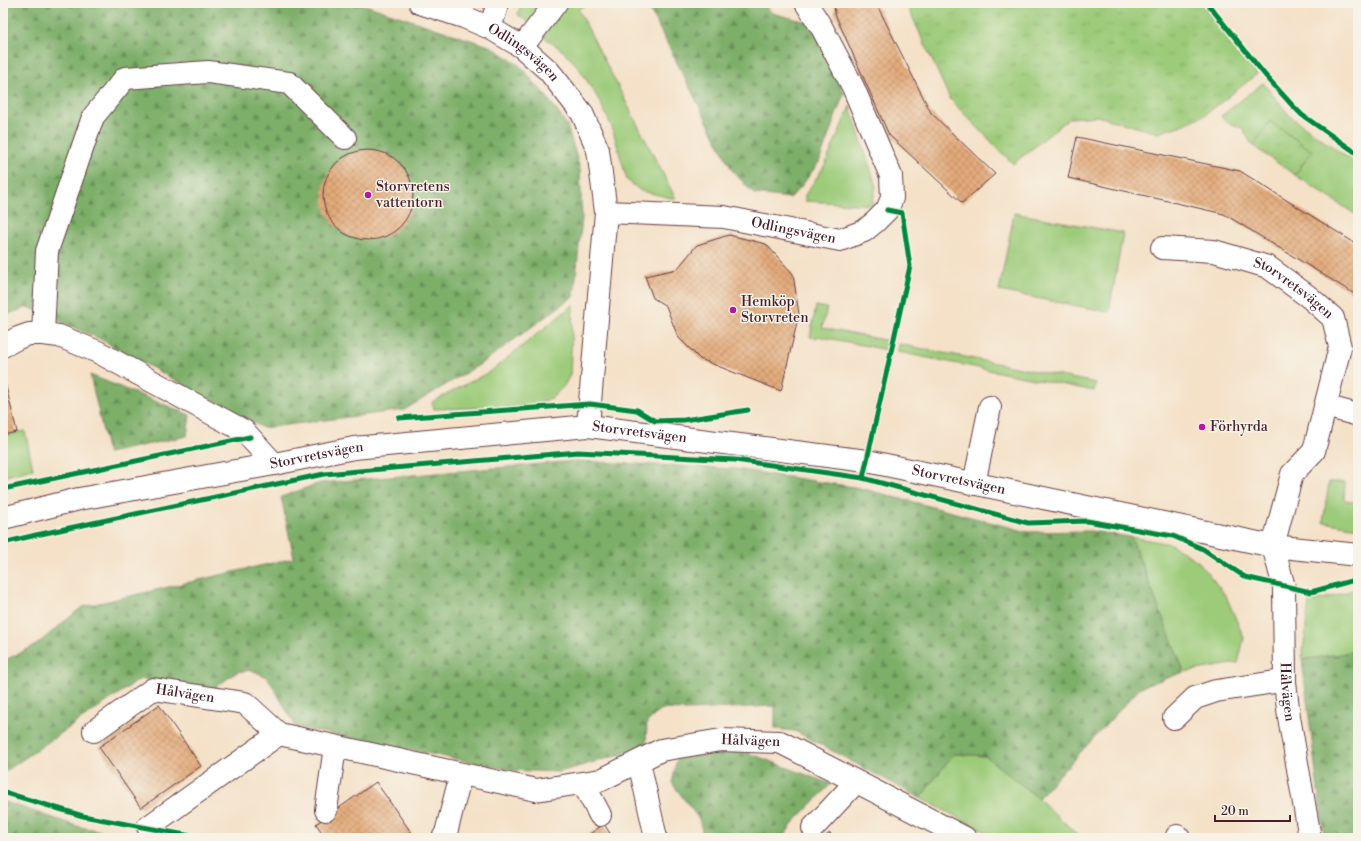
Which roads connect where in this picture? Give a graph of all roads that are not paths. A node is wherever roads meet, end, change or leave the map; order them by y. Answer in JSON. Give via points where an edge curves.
{"nodes":[{"id":1,"x":420,"y":3,"type":"edge"},
{"id":2,"x":498,"y":3,"type":"edge"},
{"id":3,"x":556,"y":3,"type":"edge"},
{"id":4,"x":806,"y":3,"type":"edge"},
{"id":5,"x":490,"y":28,"type":"junction"},
{"id":6,"x":522,"y":47,"type":"junction"},
{"id":7,"x":345,"y":138,"type":"dead end"},
{"id":8,"x":606,"y":212,"type":"junction"},
{"id":9,"x":1162,"y":248,"type":"dead end"},
{"id":10,"x":43,"y":334,"type":"junction"},
{"id":11,"x":3,"y":346,"type":"edge"},
{"id":12,"x":990,"y":406,"type":"dead end"},
{"id":13,"x":1325,"y":406,"type":"junction"},
{"id":14,"x":1358,"y":415,"type":"edge"},
{"id":15,"x":588,"y":426,"type":"junction"},
{"id":16,"x":274,"y":464,"type":"junction"},
{"id":17,"x":974,"y":484,"type":"junction"},
{"id":18,"x":3,"y":518,"type":"edge"},
{"id":19,"x":1273,"y":546,"type":"junction"},
{"id":20,"x":1358,"y":555,"type":"edge"},
{"id":21,"x":1285,"y":682,"type":"junction"},
{"id":22,"x":1174,"y":718,"type":"dead end"},
{"id":23,"x":94,"y":731,"type":"dead end"},
{"id":24,"x":278,"y":734,"type":"junction"},
{"id":25,"x":335,"y":746,"type":"junction"},
{"id":26,"x":639,"y":762,"type":"junction"},
{"id":27,"x":461,"y":774,"type":"junction"},
{"id":28,"x":856,"y":782,"type":"junction"},
{"id":29,"x":583,"y":783,"type":"junction"},
{"id":30,"x":326,"y":810,"type":"dead end"},
{"id":31,"x":600,"y":816,"type":"dead end"},
{"id":32,"x":148,"y":827,"type":"dead end"},
{"id":33,"x":813,"y":828,"type":"dead end"},
{"id":34,"x":443,"y":838,"type":"edge"},
{"id":35,"x":656,"y":838,"type":"edge"},
{"id":36,"x":965,"y":838,"type":"edge"},
{"id":37,"x":1310,"y":838,"type":"edge"}],
"edges":[{"from":1,"to":5,"type":"street","name":"Odlingsvägen"},
{"from":2,"to":5,"type":"street"},
{"from":3,"to":6,"type":"street"},
{"from":4,"to":8,"type":"street","name":"Odlingsvägen","via":[[853,87],[891,176],[892,198],[887,210],[864,231],[840,240],[724,218]]},
{"from":5,"to":6,"type":"street","name":"Odlingsvägen"},
{"from":6,"to":8,"type":"street","name":"Odlingsvägen","via":[[549,71],[582,113],[598,150]]},
{"from":7,"to":10,"type":"street","via":[[289,83],[208,72],[125,78],[93,117],[47,251]]},
{"from":8,"to":15,"type":"street","name":"Odlingsvägen"},
{"from":9,"to":13,"type":"street","name":"Storvretsvägen","via":[[1214,251],[1268,267],[1309,296],[1332,318],[1340,347]]},
{"from":10,"to":11,"type":"street","via":[[29,334]]},
{"from":10,"to":16,"type":"street","via":[[59,336],[98,352],[244,431]]},
{"from":12,"to":17,"type":"street"},
{"from":13,"to":14,"type":"street"},
{"from":13,"to":19,"type":"street","name":"Storvretsvägen","via":[[1314,451],[1292,474]]},
{"from":15,"to":16,"type":"street","name":"Storvretsvägen","via":[[354,448]]},
{"from":15,"to":17,"type":"street","name":"Storvretsvägen","via":[[867,461]]},
{"from":16,"to":18,"type":"street","name":"Storvretsvägen","via":[[79,499]]},
{"from":17,"to":19,"type":"street","name":"Storvretsvägen"},
{"from":19,"to":20,"type":"street","name":"Storvretsvägen"},
{"from":19,"to":21,"type":"street","name":"Hålvägen","via":[[1284,587]]},
{"from":21,"to":22,"type":"street","via":[[1216,691],[1195,698]]},
{"from":21,"to":37,"type":"street","name":"Hålvägen"},
{"from":23,"to":24,"type":"street","name":"Hålvägen","via":[[153,689],[245,703]]},
{"from":24,"to":25,"type":"street","name":"Hålvägen"},
{"from":24,"to":32,"type":"street"},
{"from":25,"to":27,"type":"street","name":"Hålvägen"},
{"from":25,"to":30,"type":"street"},
{"from":26,"to":28,"type":"street","name":"Hålvägen","via":[[661,750],[721,740],[780,742]]},
{"from":26,"to":29,"type":"street","name":"Hålvägen","via":[[602,780]]},
{"from":26,"to":35,"type":"street"},
{"from":27,"to":29,"type":"street","name":"Hålvägen","via":[[536,790]]},
{"from":27,"to":34,"type":"street"},
{"from":28,"to":33,"type":"street"},
{"from":28,"to":36,"type":"street","name":"Hålvägen"},
{"from":29,"to":31,"type":"street"}]}
